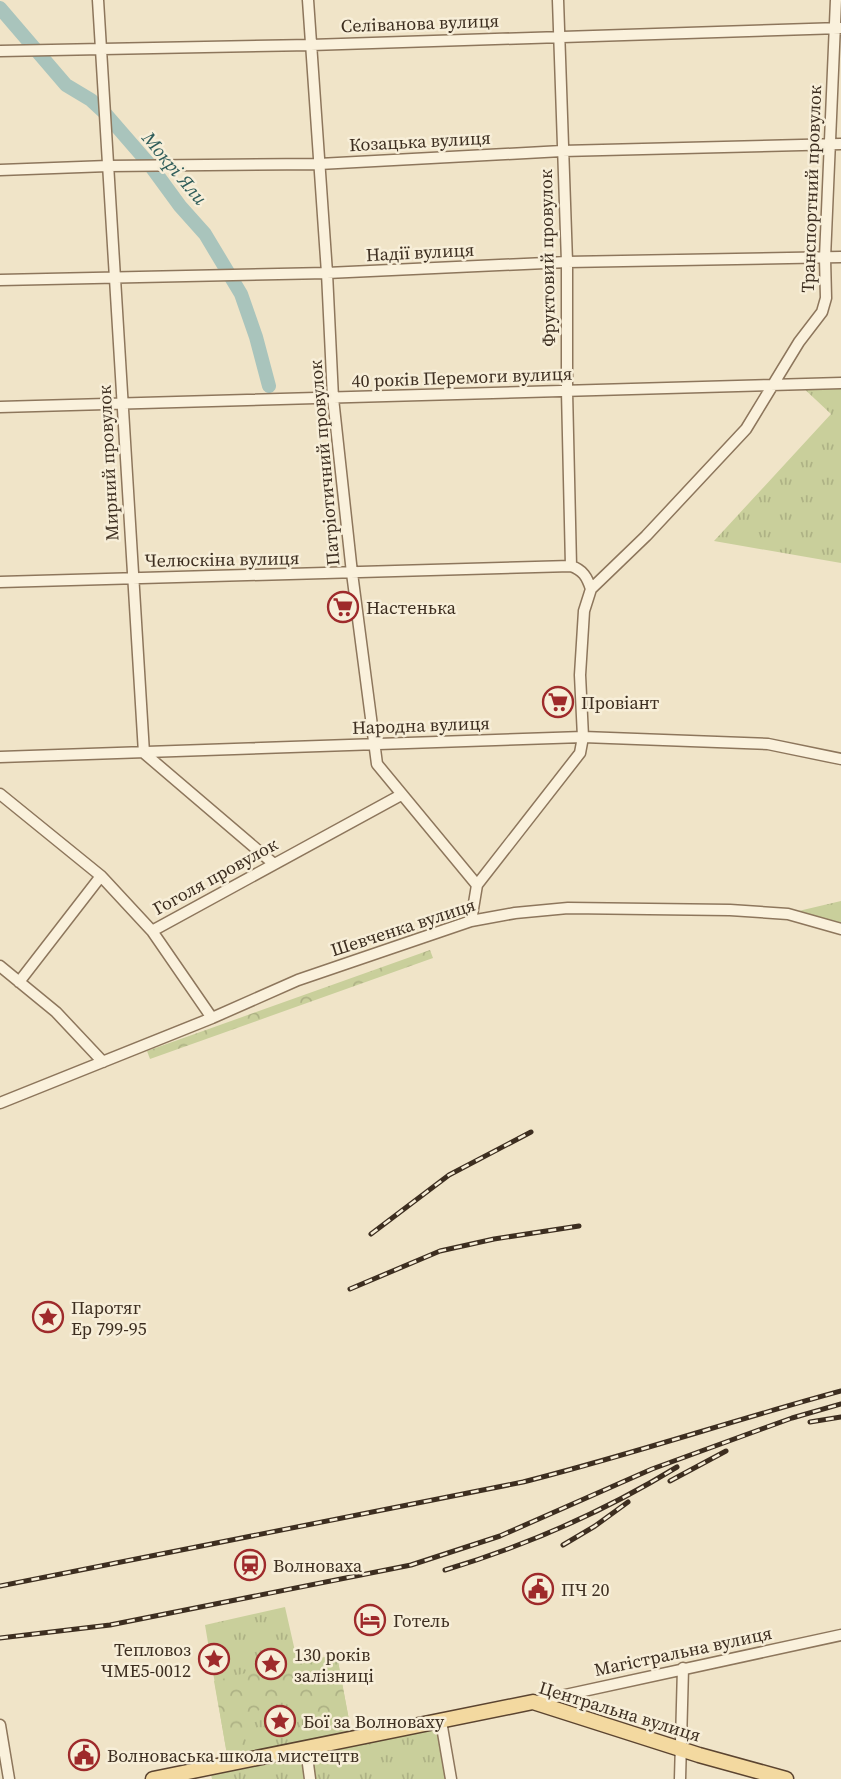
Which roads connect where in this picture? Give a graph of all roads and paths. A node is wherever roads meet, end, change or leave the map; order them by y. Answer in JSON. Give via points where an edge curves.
{"nodes":[{"id":1,"x":98,"y":0,"type":"edge"},
{"id":2,"x":308,"y":0,"type":"edge"},
{"id":3,"x":558,"y":0,"type":"edge"},
{"id":4,"x":836,"y":0,"type":"edge"},
{"id":5,"x":838,"y":28,"type":"edge"},
{"id":6,"x":559,"y":36,"type":"junction"},
{"id":7,"x":311,"y":45,"type":"junction"},
{"id":8,"x":101,"y":50,"type":"junction"},
{"id":9,"x":0,"y":51,"type":"edge"},
{"id":10,"x":836,"y":144,"type":"edge"},
{"id":11,"x":562,"y":151,"type":"junction"},
{"id":12,"x":319,"y":164,"type":"junction"},
{"id":13,"x":108,"y":166,"type":"junction"},
{"id":14,"x":0,"y":170,"type":"edge"},
{"id":15,"x":841,"y":257,"type":"edge"},
{"id":16,"x":825,"y":258,"type":"junction"},
{"id":17,"x":567,"y":262,"type":"junction"},
{"id":18,"x":327,"y":273,"type":"junction"},
{"id":19,"x":114,"y":278,"type":"junction"},
{"id":20,"x":0,"y":280,"type":"edge"},
{"id":21,"x":841,"y":383,"type":"edge"},
{"id":22,"x":774,"y":385,"type":"junction"},
{"id":23,"x":566,"y":391,"type":"junction"},
{"id":24,"x":333,"y":398,"type":"junction"},
{"id":25,"x":122,"y":404,"type":"junction"},
{"id":26,"x":0,"y":407,"type":"edge"},
{"id":27,"x":571,"y":566,"type":"junction"},
{"id":28,"x":352,"y":573,"type":"junction"},
{"id":29,"x":132,"y":578,"type":"junction"},
{"id":30,"x":0,"y":582,"type":"edge"},
{"id":31,"x":591,"y":589,"type":"junction"},
{"id":32,"x":583,"y":737,"type":"junction"},
{"id":33,"x":374,"y":744,"type":"junction"},
{"id":34,"x":144,"y":753,"type":"junction"},
{"id":35,"x":0,"y":757,"type":"edge"},
{"id":36,"x":841,"y":759,"type":"edge"},
{"id":37,"x":0,"y":794,"type":"edge"},
{"id":38,"x":401,"y":795,"type":"junction"},
{"id":39,"x":274,"y":864,"type":"junction"},
{"id":40,"x":101,"y":876,"type":"junction"},
{"id":41,"x":477,"y":885,"type":"junction"},
{"id":42,"x":471,"y":920,"type":"junction"},
{"id":43,"x":841,"y":929,"type":"edge"},
{"id":44,"x":152,"y":931,"type":"junction"},
{"id":45,"x":0,"y":966,"type":"edge"},
{"id":46,"x":19,"y":982,"type":"junction"},
{"id":47,"x":212,"y":1018,"type":"junction"},
{"id":48,"x":103,"y":1062,"type":"junction"},
{"id":49,"x":1,"y":1101,"type":"edge"},
{"id":50,"x":841,"y":1635,"type":"edge"},
{"id":51,"x":683,"y":1668,"type":"junction"},
{"id":52,"x":533,"y":1702,"type":"junction"},
{"id":53,"x":441,"y":1721,"type":"junction"},
{"id":54,"x":0,"y":1725,"type":"edge"},
{"id":55,"x":306,"y":1749,"type":"junction"},
{"id":56,"x":682,"y":1749,"type":"junction"},
{"id":57,"x":211,"y":1773,"type":"edge"},
{"id":58,"x":9,"y":1779,"type":"edge"},
{"id":59,"x":153,"y":1779,"type":"edge"},
{"id":60,"x":310,"y":1779,"type":"edge"},
{"id":61,"x":451,"y":1779,"type":"edge"},
{"id":62,"x":680,"y":1779,"type":"edge"},
{"id":63,"x":786,"y":1779,"type":"edge"}],
"edges":[{"from":1,"to":8,"type":"street","name":"Мирний провулок"},
{"from":2,"to":7,"type":"street","name":"Патріотичний провулок"},
{"from":3,"to":6,"type":"street","name":"Фруктовий провулок"},
{"from":4,"to":5,"type":"street","name":"Транспортний провулок"},
{"from":5,"to":6,"type":"street","name":"Селіванова вулиця"},
{"from":5,"to":10,"type":"street","name":"Транспортний провулок"},
{"from":6,"to":7,"type":"street","name":"Селіванова вулиця"},
{"from":6,"to":11,"type":"street","name":"Фруктовий провулок"},
{"from":7,"to":8,"type":"street","name":"Селіванова вулиця"},
{"from":7,"to":12,"type":"street","name":"Патріотичний провулок"},
{"from":8,"to":9,"type":"street","name":"Селіванова вулиця"},
{"from":8,"to":13,"type":"street","name":"Мирний провулок"},
{"from":10,"to":11,"type":"street","name":"Козацька вулиця"},
{"from":10,"to":16,"type":"street","name":"Транспортний провулок"},
{"from":11,"to":12,"type":"street","name":"Козацька вулиця"},
{"from":11,"to":17,"type":"street","name":"Фруктовий провулок"},
{"from":12,"to":13,"type":"street","name":"Козацька вулиця"},
{"from":12,"to":18,"type":"street","name":"Патріотичний провулок"},
{"from":13,"to":14,"type":"street","name":"Козацька вулиця"},
{"from":13,"to":19,"type":"street","name":"Мирний провулок"},
{"from":15,"to":16,"type":"street","name":"Надії вулиця"},
{"from":16,"to":17,"type":"street","name":"Надії вулиця"},
{"from":16,"to":22,"type":"street","name":"Транспортний провулок","via":[[822,312]]},
{"from":17,"to":18,"type":"street","name":"Надії вулиця"},
{"from":17,"to":23,"type":"street","name":"Фруктовий провулок"},
{"from":18,"to":19,"type":"street","name":"Надії вулиця"},
{"from":18,"to":24,"type":"street","name":"Патріотичний провулок"},
{"from":19,"to":20,"type":"street","name":"Надії вулиця"},
{"from":19,"to":25,"type":"street","name":"Мирний провулок"},
{"from":21,"to":22,"type":"street","name":"40 років Перемоги вулиця"},
{"from":22,"to":23,"type":"street","name":"40 років Перемоги вулиця"},
{"from":22,"to":31,"type":"street","name":"Транспортний провулок","via":[[746,429]]},
{"from":23,"to":24,"type":"street","name":"40 років Перемоги вулиця"},
{"from":23,"to":27,"type":"street","name":"Фруктовий провулок"},
{"from":24,"to":25,"type":"street","name":"40 років Перемоги вулиця"},
{"from":24,"to":28,"type":"street","name":"Патріотичний провулок"},
{"from":25,"to":26,"type":"street","name":"40 років Перемоги вулиця"},
{"from":25,"to":29,"type":"street","name":"Мирний провулок"},
{"from":27,"to":28,"type":"street","name":"Челюскіна вулиця"},
{"from":27,"to":31,"type":"street","via":[[587,577]]},
{"from":28,"to":29,"type":"street","name":"Челюскіна вулиця"},
{"from":28,"to":33,"type":"street","name":"Патріотичний провулок"},
{"from":29,"to":30,"type":"street","name":"Челюскіна вулиця"},
{"from":29,"to":34,"type":"street","name":"Мирний провулок"},
{"from":31,"to":32,"type":"street","via":[[584,611],[580,675]]},
{"from":32,"to":33,"type":"street","name":"Народна вулиця"},
{"from":32,"to":36,"type":"street","name":"Народна вулиця","via":[[768,744]]},
{"from":32,"to":41,"type":"street","via":[[580,753]]},
{"from":33,"to":34,"type":"street","name":"Народна вулиця"},
{"from":33,"to":38,"type":"street","name":"Патріотичний провулок","via":[[377,764]]},
{"from":34,"to":35,"type":"street","name":"Народна вулиця"},
{"from":34,"to":39,"type":"street"},
{"from":37,"to":40,"type":"street","name":"Гоголя провулок"},
{"from":38,"to":39,"type":"street","name":"Гоголя провулок"},
{"from":38,"to":41,"type":"street","name":"Патріотичний провулок"},
{"from":39,"to":44,"type":"street","name":"Гоголя провулок"},
{"from":40,"to":44,"type":"street","name":"Гоголя провулок"},
{"from":40,"to":46,"type":"street"},
{"from":41,"to":42,"type":"street"},
{"from":42,"to":43,"type":"street","name":"Шевченка вулиця","via":[[568,908],[718,909],[788,914]]},
{"from":42,"to":47,"type":"street","name":"Шевченка вулиця","via":[[298,980]]},
{"from":44,"to":47,"type":"street"},
{"from":45,"to":46,"type":"street"},
{"from":46,"to":48,"type":"street","via":[[56,1012]]},
{"from":47,"to":48,"type":"street","name":"Шевченка вулиця"},
{"from":48,"to":49,"type":"street","name":"Шевченка вулиця"},
{"from":50,"to":51,"type":"street","name":"Магістральна вулиця"},
{"from":51,"to":52,"type":"street","name":"Магістральна вулиця"},
{"from":51,"to":56,"type":"street"},
{"from":52,"to":53,"type":"main road","name":"Центральна вулиця"},
{"from":52,"to":56,"type":"main road","name":"Центральна вулиця"},
{"from":53,"to":55,"type":"main road","name":"Центральна вулиця"},
{"from":53,"to":61,"type":"street"},
{"from":54,"to":58,"type":"street"},
{"from":55,"to":57,"type":"main road","name":"Центральна вулиця"},
{"from":55,"to":60,"type":"street"},
{"from":56,"to":62,"type":"street"},
{"from":56,"to":63,"type":"main road","name":"Центральна вулиця"},
{"from":57,"to":59,"type":"main road","name":"Центральна вулиця"}]}
